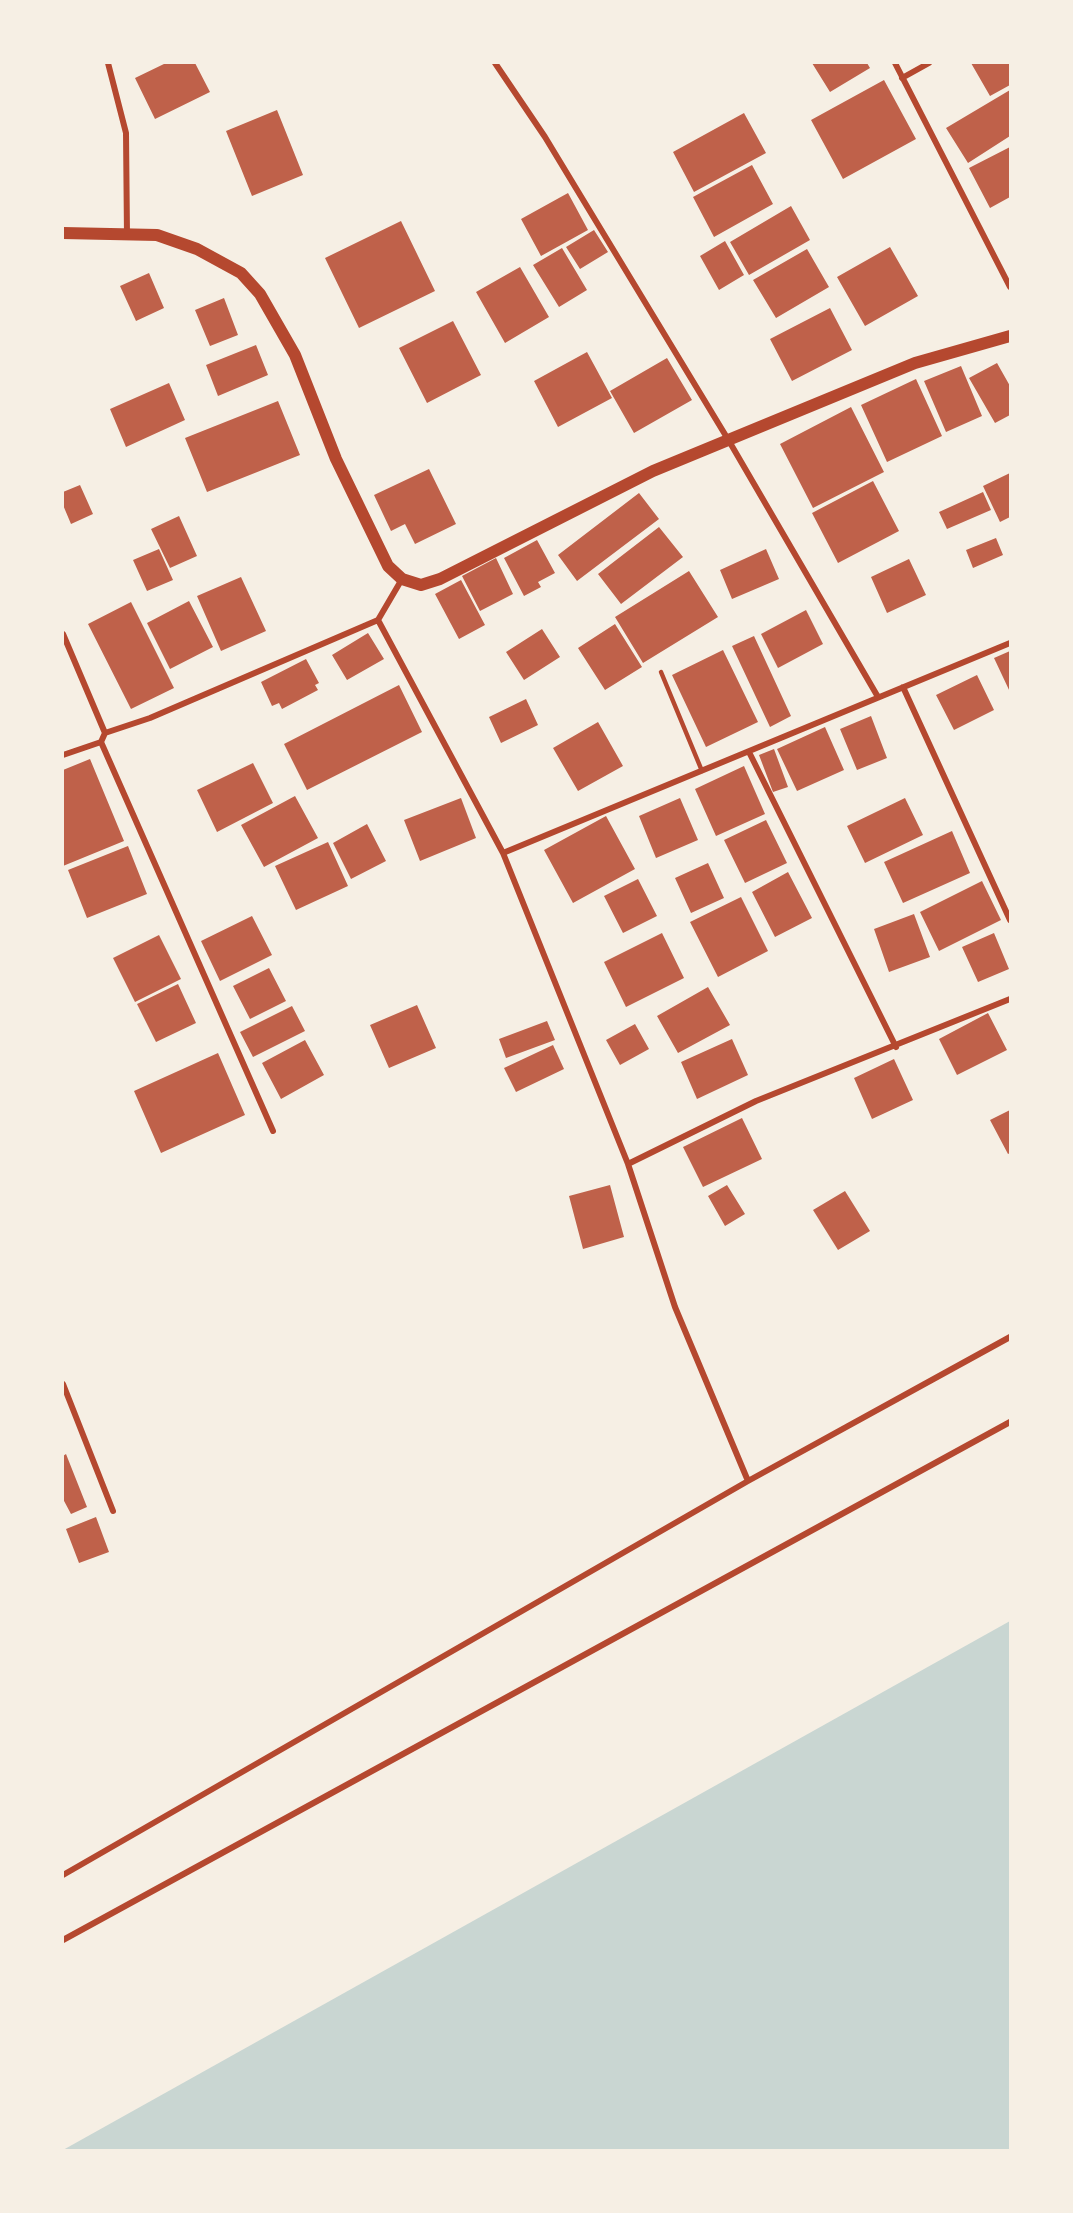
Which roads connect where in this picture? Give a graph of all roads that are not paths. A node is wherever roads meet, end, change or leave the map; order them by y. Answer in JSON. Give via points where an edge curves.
{"nodes":[{"id":1,"x":108,"y":63,"type":"edge"},
{"id":2,"x":495,"y":63,"type":"edge"},
{"id":3,"x":895,"y":63,"type":"edge"},
{"id":4,"x":928,"y":63,"type":"edge"},
{"id":5,"x":902,"y":78,"type":"junction"},
{"id":6,"x":63,"y":233,"type":"edge"},
{"id":7,"x":127,"y":237,"type":"junction"},
{"id":8,"x":1010,"y":286,"type":"edge"},
{"id":9,"x":1010,"y":336,"type":"edge"},
{"id":10,"x":729,"y":441,"type":"junction"},
{"id":11,"x":402,"y":579,"type":"junction"},
{"id":12,"x":378,"y":620,"type":"junction"},
{"id":13,"x":63,"y":634,"type":"edge"},
{"id":14,"x":1010,"y":642,"type":"edge"},
{"id":15,"x":661,"y":672,"type":"dead end"},
{"id":16,"x":903,"y":687,"type":"junction"},
{"id":17,"x":878,"y":698,"type":"junction"},
{"id":18,"x":105,"y":733,"type":"junction"},
{"id":19,"x":101,"y":742,"type":"junction"},
{"id":20,"x":749,"y":752,"type":"junction"},
{"id":21,"x":63,"y":755,"type":"edge"},
{"id":22,"x":702,"y":771,"type":"junction"},
{"id":23,"x":503,"y":853,"type":"junction"},
{"id":24,"x":1010,"y":920,"type":"edge"},
{"id":25,"x":1010,"y":999,"type":"edge"},
{"id":26,"x":896,"y":1047,"type":"junction"},
{"id":27,"x":273,"y":1131,"type":"dead end"},
{"id":28,"x":628,"y":1164,"type":"junction"},
{"id":29,"x":1010,"y":1337,"type":"edge"},
{"id":30,"x":63,"y":1384,"type":"edge"},
{"id":31,"x":1010,"y":1422,"type":"edge"},
{"id":32,"x":748,"y":1481,"type":"junction"},
{"id":33,"x":113,"y":1511,"type":"dead end"},
{"id":34,"x":63,"y":1875,"type":"edge"},
{"id":35,"x":63,"y":1940,"type":"edge"}],
"edges":[{"from":1,"to":7,"type":"street","via":[[126,133]]},
{"from":2,"to":10,"type":"street"},
{"from":3,"to":5,"type":"street"},
{"from":4,"to":5,"type":"street"},
{"from":5,"to":8,"type":"street"},
{"from":6,"to":7,"type":"main road"},
{"from":7,"to":11,"type":"main road","via":[[157,236],[197,249],[241,273],[260,294],[295,355],[336,459],[388,566]]},
{"from":9,"to":10,"type":"main road","via":[[915,363]]},
{"from":10,"to":11,"type":"main road","via":[[653,471],[440,579],[421,585]]},
{"from":10,"to":17,"type":"street"},
{"from":11,"to":12,"type":"street"},
{"from":12,"to":18,"type":"street","via":[[150,718]]},
{"from":12,"to":23,"type":"street"},
{"from":13,"to":18,"type":"street"},
{"from":14,"to":16,"type":"street"},
{"from":15,"to":22,"type":"lane"},
{"from":16,"to":17,"type":"street"},
{"from":16,"to":24,"type":"street"},
{"from":17,"to":20,"type":"street"},
{"from":18,"to":19,"type":"street"},
{"from":19,"to":21,"type":"street"},
{"from":19,"to":27,"type":"street"},
{"from":20,"to":22,"type":"street"},
{"from":20,"to":26,"type":"street"},
{"from":22,"to":23,"type":"street"},
{"from":23,"to":28,"type":"street"},
{"from":25,"to":26,"type":"street"},
{"from":26,"to":28,"type":"street","via":[[756,1101]]},
{"from":28,"to":32,"type":"street","via":[[675,1307]]},
{"from":29,"to":32,"type":"street"},
{"from":30,"to":33,"type":"street"},
{"from":31,"to":35,"type":"street"},
{"from":32,"to":34,"type":"street"}]}
